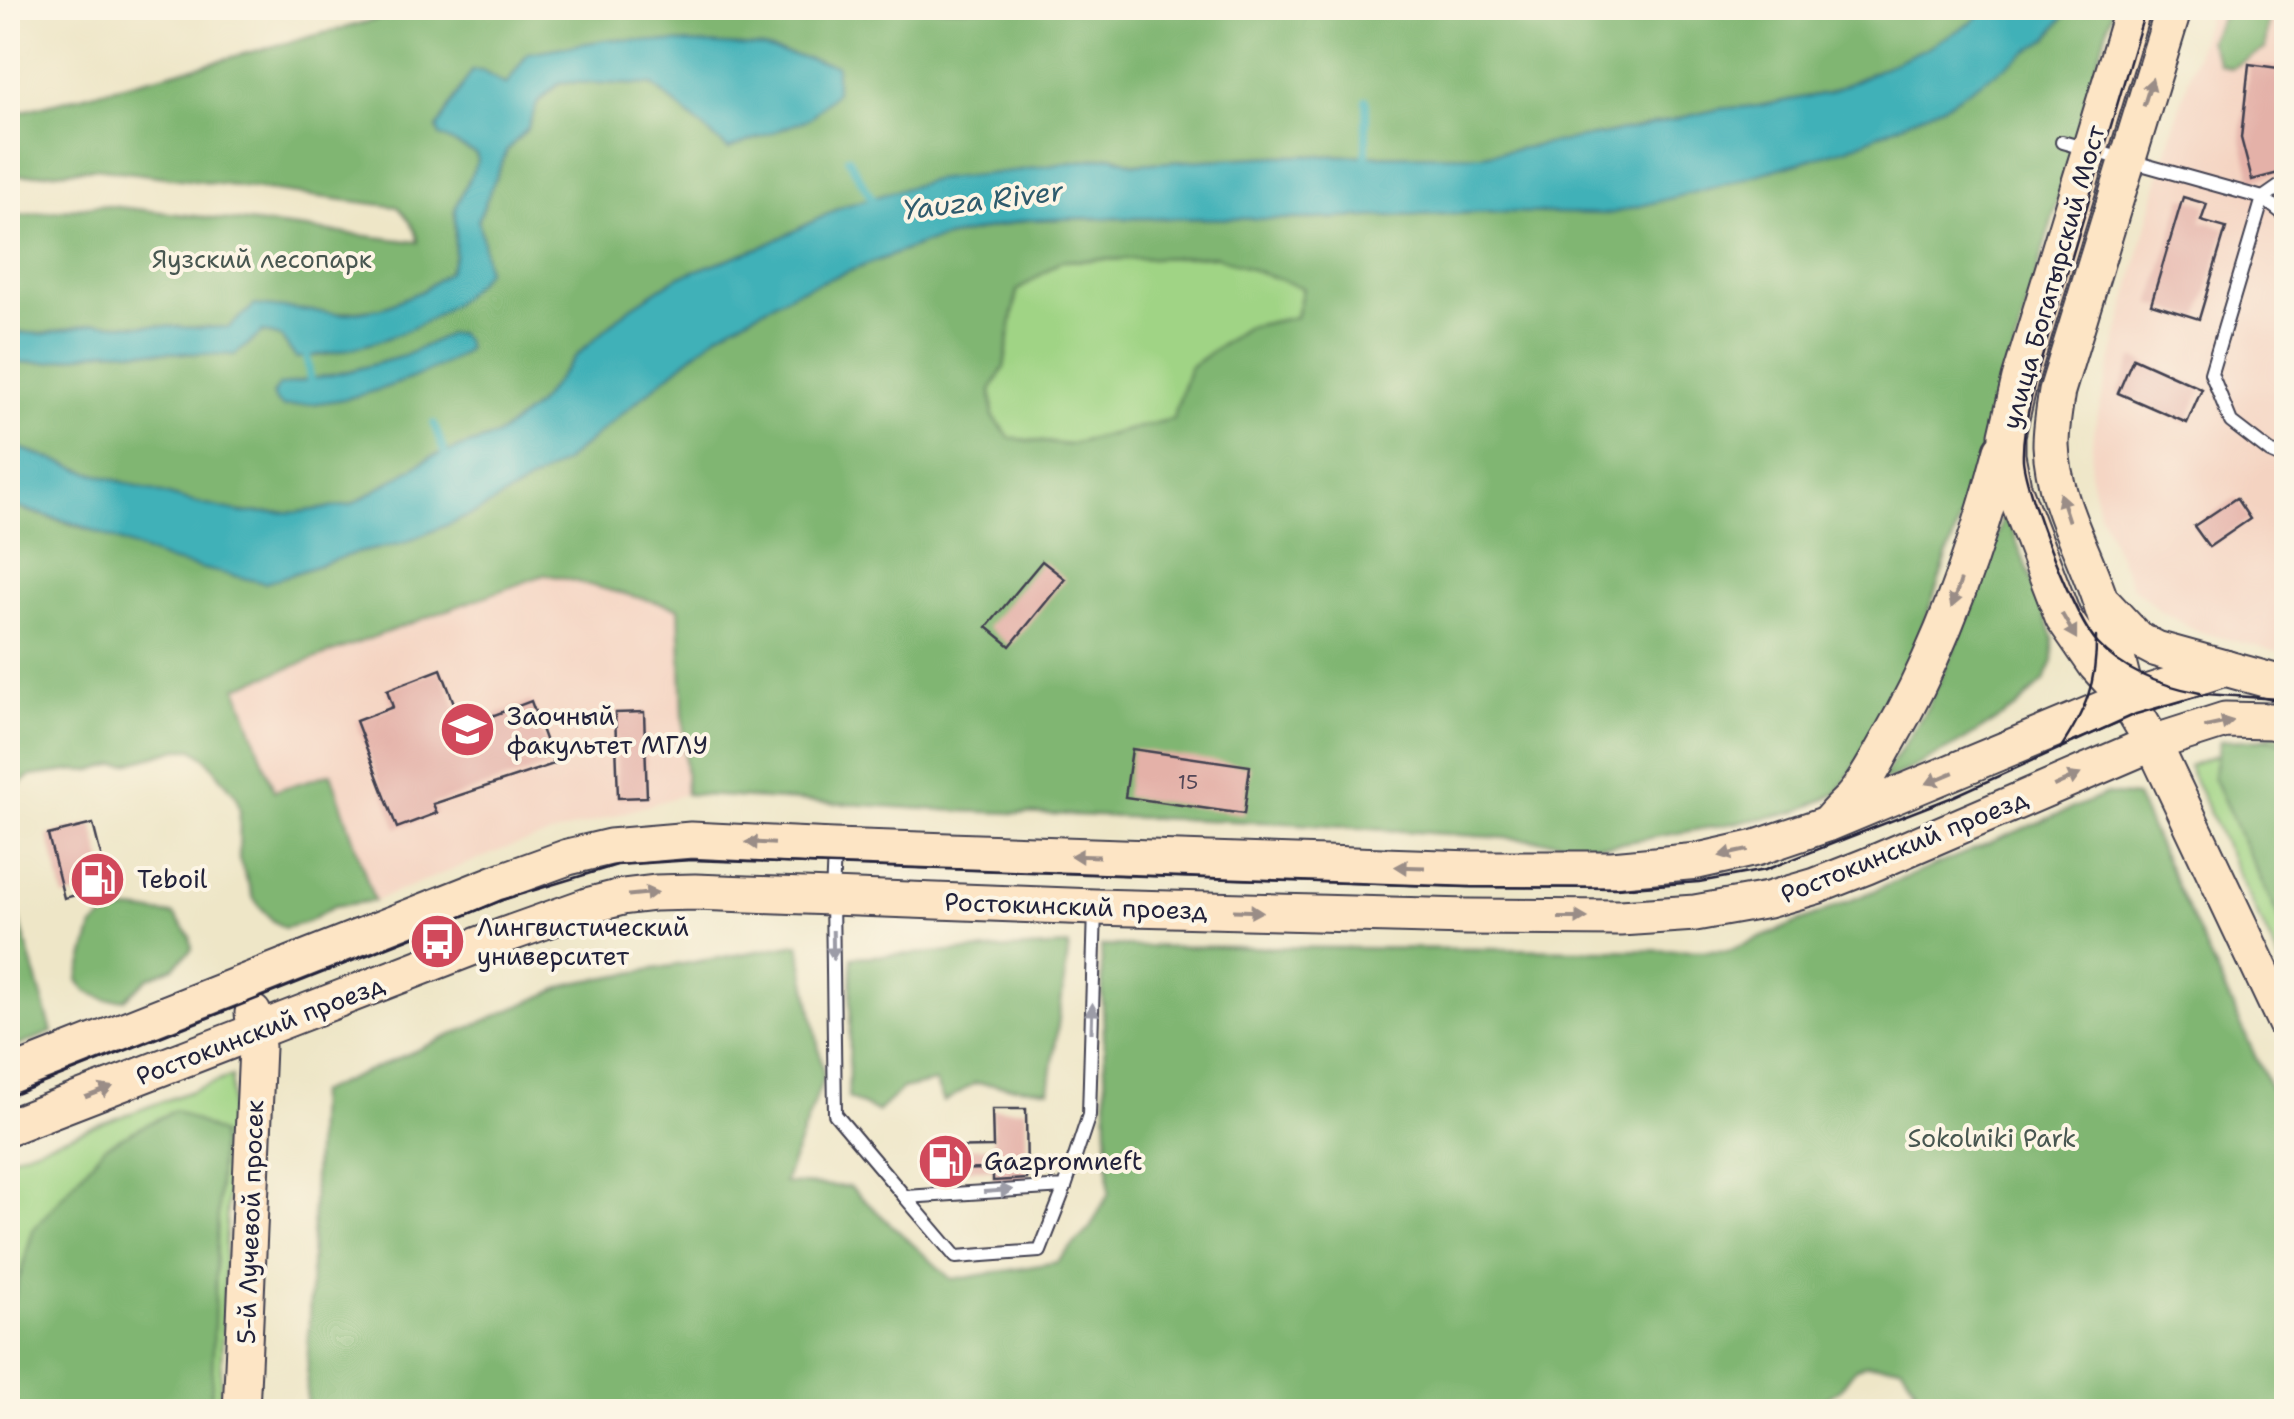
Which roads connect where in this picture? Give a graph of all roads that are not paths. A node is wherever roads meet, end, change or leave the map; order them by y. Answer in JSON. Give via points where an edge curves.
{"nodes":[{"id":1,"x":2133,"y":8,"type":"edge"},
{"id":2,"x":2174,"y":8,"type":"edge"},
{"id":3,"x":2076,"y":146,"type":"junction"},
{"id":4,"x":2127,"y":160,"type":"junction"},
{"id":5,"x":2286,"y":182,"type":"edge"},
{"id":6,"x":2263,"y":198,"type":"junction"},
{"id":7,"x":2286,"y":216,"type":"edge"},
{"id":8,"x":2006,"y":435,"type":"junction"},
{"id":9,"x":2286,"y":459,"type":"edge"},
{"id":10,"x":2099,"y":598,"type":"junction"},
{"id":11,"x":2225,"y":668,"type":"junction"},
{"id":12,"x":2286,"y":685,"type":"edge"},
{"id":13,"x":2127,"y":699,"type":"junction"},
{"id":14,"x":2286,"y":725,"type":"edge"},
{"id":15,"x":2154,"y":742,"type":"junction"},
{"id":16,"x":1827,"y":824,"type":"junction"},
{"id":17,"x":834,"y":847,"type":"junction"},
{"id":18,"x":832,"y":897,"type":"junction"},
{"id":19,"x":1094,"y":907,"type":"junction"},
{"id":20,"x":250,"y":982,"type":"junction"},
{"id":21,"x":2286,"y":1024,"type":"edge"},
{"id":22,"x":255,"y":1032,"type":"junction"},
{"id":23,"x":8,"y":1076,"type":"edge"},
{"id":24,"x":8,"y":1127,"type":"edge"},
{"id":25,"x":1064,"y":1187,"type":"junction"},
{"id":26,"x":905,"y":1197,"type":"junction"},
{"id":27,"x":241,"y":1412,"type":"edge"}],
"edges":[{"from":1,"to":3,"type":"main road","name":"улица Богатырский Мост"},
{"from":4,"to":2,"type":"main road","name":"улица Богатырский Мост","one_way":true},
{"from":3,"to":4,"type":"lane"},
{"from":3,"to":8,"type":"main road","name":"улица Богатырский Мост"},
{"from":4,"to":6,"type":"lane"},
{"from":10,"to":4,"type":"main road","name":"улица Богатырский Мост","one_way":true,"via":[[2061,502],[2052,418]]},
{"from":5,"to":6,"type":"lane"},
{"from":6,"to":7,"type":"lane"},
{"from":6,"to":9,"type":"lane","via":[[2211,373],[2231,422]]},
{"from":8,"to":13,"type":"main road","name":"улица Богатырский Мост","one_way":true,"via":[[2014,487],[2063,617]]},
{"from":8,"to":16,"type":"main road","one_way":true,"via":[[1946,620],[1906,711],[1862,783]]},
{"from":10,"to":11,"type":"main road","via":[[2137,639]]},
{"from":10,"to":13,"type":"main road","name":"улица Богатырский Мост"},
{"from":11,"to":12,"type":"main road"},
{"from":11,"to":13,"type":"main road","name":"Ростокинский проезд"},
{"from":13,"to":15,"type":"main road"},
{"from":13,"to":16,"type":"main road","name":"Ростокинский проезд","one_way":true},
{"from":15,"to":14,"type":"main road","name":"Ростокинский проезд","one_way":true,"via":[[2225,720]]},
{"from":19,"to":15,"type":"main road","name":"Ростокинский проезд","one_way":true,"via":[[1466,917],[1695,913],[1768,900],[1867,866]]},
{"from":15,"to":21,"type":"main road"},
{"from":16,"to":17,"type":"main road","name":"Ростокинский проезд","one_way":true,"via":[[1698,861],[1612,869]]},
{"from":17,"to":18,"type":"lane"},
{"from":17,"to":20,"type":"main road","name":"Ростокинский проезд","one_way":true,"via":[[691,840],[610,847],[496,883]]},
{"from":18,"to":19,"type":"main road","name":"Ростокинский проезд"},
{"from":22,"to":18,"type":"main road","name":"Ростокинский проезд","one_way":true,"via":[[501,936],[622,897]]},
{"from":18,"to":26,"type":"lane","one_way":true,"via":[[835,1114]]},
{"from":25,"to":19,"type":"lane","one_way":true,"via":[[1088,1116]]},
{"from":20,"to":22,"type":"main road","name":"5-й Лучевой просек"},
{"from":20,"to":23,"type":"main road","name":"Ростокинский проезд"},
{"from":24,"to":22,"type":"main road","name":"Ростокинский проезд","one_way":true},
{"from":22,"to":27,"type":"main road","name":"5-й Лучевой просек"},
{"from":26,"to":25,"type":"lane","one_way":true},
{"from":25,"to":26,"type":"lane","via":[[1040,1252],[956,1257]]}]}
